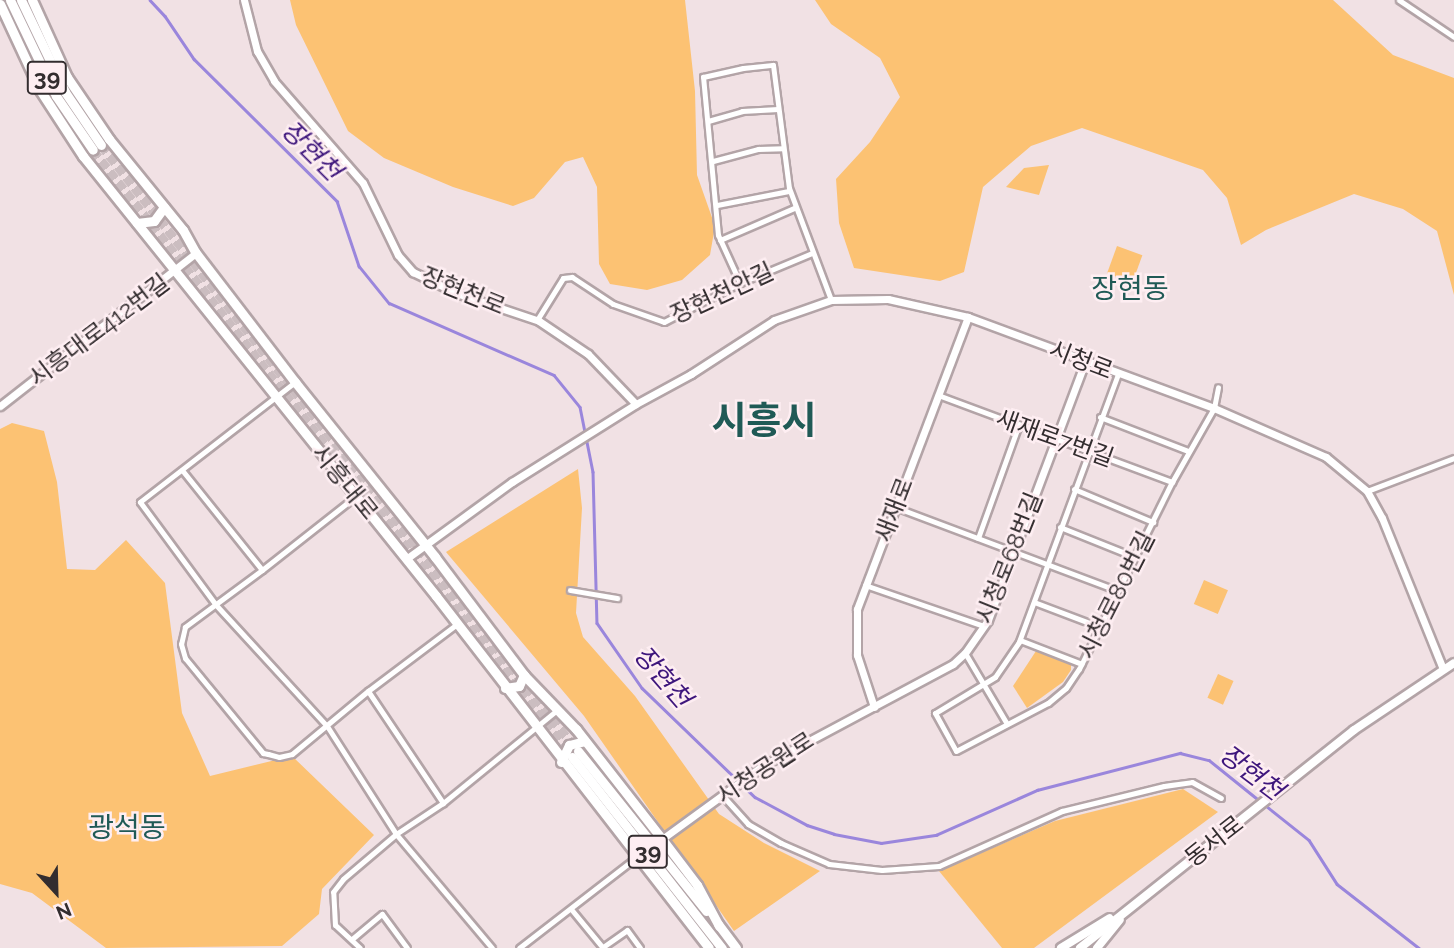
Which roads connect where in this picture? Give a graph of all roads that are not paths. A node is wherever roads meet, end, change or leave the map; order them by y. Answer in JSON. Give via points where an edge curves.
{"nodes":[{"id":1,"x":10,"y":0,"type":"edge"},
{"id":2,"x":21,"y":0,"type":"edge"},
{"id":3,"x":32,"y":0,"type":"edge"},
{"id":4,"x":244,"y":0,"type":"edge"},
{"id":5,"x":1399,"y":0,"type":"edge"},
{"id":6,"x":0,"y":4,"type":"edge"},
{"id":7,"x":1454,"y":37,"type":"edge"},
{"id":8,"x":779,"y":109,"type":"junction"},
{"id":9,"x":708,"y":121,"type":"junction"},
{"id":10,"x":783,"y":148,"type":"junction"},
{"id":11,"x":713,"y":161,"type":"junction"},
{"id":12,"x":789,"y":191,"type":"junction"},
{"id":13,"x":717,"y":205,"type":"junction"},
{"id":14,"x":164,"y":207,"type":"junction"},
{"id":15,"x":794,"y":208,"type":"junction"},
{"id":16,"x":137,"y":223,"type":"junction"},
{"id":17,"x":720,"y":240,"type":"junction"},
{"id":18,"x":196,"y":253,"type":"junction"},
{"id":19,"x":812,"y":253,"type":"junction"},
{"id":20,"x":177,"y":270,"type":"junction"},
{"id":21,"x":740,"y":283,"type":"junction"},
{"id":22,"x":831,"y":300,"type":"junction"},
{"id":23,"x":968,"y":317,"type":"junction"},
{"id":24,"x":537,"y":320,"type":"junction"},
{"id":25,"x":1085,"y":362,"type":"junction"},
{"id":26,"x":1118,"y":374,"type":"junction"},
{"id":27,"x":295,"y":382,"type":"junction"},
{"id":28,"x":1218,"y":387,"type":"dead end"},
{"id":29,"x":276,"y":395,"type":"junction"},
{"id":30,"x":938,"y":395,"type":"junction"},
{"id":31,"x":636,"y":404,"type":"junction"},
{"id":32,"x":0,"y":405,"type":"edge"},
{"id":33,"x":1214,"y":408,"type":"junction"},
{"id":34,"x":1100,"y":417,"type":"junction"},
{"id":35,"x":1019,"y":424,"type":"junction"},
{"id":36,"x":1056,"y":438,"type":"junction"},
{"id":37,"x":1088,"y":450,"type":"junction"},
{"id":38,"x":1188,"y":451,"type":"junction"},
{"id":39,"x":1454,"y":458,"type":"edge"},
{"id":40,"x":182,"y":470,"type":"junction"},
{"id":41,"x":1172,"y":482,"type":"junction"},
{"id":42,"x":1074,"y":489,"type":"junction"},
{"id":43,"x":1367,"y":491,"type":"junction"},
{"id":44,"x":356,"y":496,"type":"junction"},
{"id":45,"x":895,"y":507,"type":"junction"},
{"id":46,"x":1153,"y":522,"type":"junction"},
{"id":47,"x":1060,"y":527,"type":"junction"},
{"id":48,"x":978,"y":538,"type":"junction"},
{"id":49,"x":425,"y":545,"type":"junction"},
{"id":50,"x":1014,"y":551,"type":"junction"},
{"id":51,"x":1135,"y":557,"type":"junction"},
{"id":52,"x":406,"y":559,"type":"junction"},
{"id":53,"x":1048,"y":563,"type":"junction"},
{"id":54,"x":262,"y":570,"type":"junction"},
{"id":55,"x":865,"y":585,"type":"junction"},
{"id":56,"x":570,"y":590,"type":"dead end"},
{"id":57,"x":1118,"y":591,"type":"junction"},
{"id":58,"x":617,"y":598,"type":"dead end"},
{"id":59,"x":1034,"y":601,"type":"junction"},
{"id":60,"x":216,"y":605,"type":"junction"},
{"id":61,"x":457,"y":624,"type":"junction"},
{"id":62,"x":984,"y":626,"type":"junction"},
{"id":63,"x":1100,"y":627,"type":"junction"},
{"id":64,"x":1020,"y":640,"type":"junction"},
{"id":65,"x":965,"y":653,"type":"junction"},
{"id":66,"x":1082,"y":663,"type":"junction"},
{"id":67,"x":1454,"y":663,"type":"edge"},
{"id":68,"x":1443,"y":669,"type":"junction"},
{"id":69,"x":524,"y":675,"type":"junction"},
{"id":70,"x":985,"y":683,"type":"junction"},
{"id":71,"x":506,"y":688,"type":"junction"},
{"id":72,"x":368,"y":691,"type":"junction"},
{"id":73,"x":874,"y":706,"type":"junction"},
{"id":74,"x":556,"y":711,"type":"junction"},
{"id":75,"x":1007,"y":724,"type":"junction"},
{"id":76,"x":327,"y":726,"type":"junction"},
{"id":77,"x":536,"y":727,"type":"junction"},
{"id":78,"x":585,"y":741,"type":"junction"},
{"id":79,"x":561,"y":762,"type":"junction"},
{"id":80,"x":725,"y":792,"type":"junction"},
{"id":81,"x":1220,"y":798,"type":"dead end"},
{"id":82,"x":443,"y":803,"type":"junction"},
{"id":83,"x":396,"y":834,"type":"junction"},
{"id":84,"x":662,"y":839,"type":"junction"},
{"id":85,"x":638,"y":856,"type":"junction"},
{"id":86,"x":1131,"y":907,"type":"junction"},
{"id":87,"x":571,"y":909,"type":"junction"},
{"id":88,"x":719,"y":926,"type":"junction"},
{"id":89,"x":352,"y":939,"type":"junction"},
{"id":90,"x":523,"y":947,"type":"edge"},
{"id":91,"x":360,"y":948,"type":"edge"},
{"id":92,"x":407,"y":948,"type":"edge"},
{"id":93,"x":492,"y":948,"type":"edge"},
{"id":94,"x":603,"y":948,"type":"edge"},
{"id":95,"x":640,"y":948,"type":"edge"},
{"id":96,"x":709,"y":948,"type":"edge"},
{"id":97,"x":722,"y":948,"type":"edge"},
{"id":98,"x":736,"y":948,"type":"edge"},
{"id":99,"x":1061,"y":948,"type":"edge"},
{"id":100,"x":1080,"y":948,"type":"edge"},
{"id":101,"x":1097,"y":948,"type":"edge"}],
"edges":[{"from":1,"to":2,"type":"main road","number":"39","via":[[56,96],[97,148]]},
{"from":3,"to":14,"type":"main road","name":"시흥대로","via":[[79,95]]},
{"from":4,"to":24,"type":"street","name":"장현천로","via":[[257,51],[274,81],[363,183],[398,255],[413,272],[459,294]]},
{"from":5,"to":7,"type":"street"},
{"from":6,"to":16,"type":"main road","name":"시흥대로","via":[[62,127]]},
{"from":8,"to":9,"type":"street","via":[[742,111]]},
{"from":8,"to":9,"type":"street","via":[[773,65],[743,68],[703,77]]},
{"from":8,"to":10,"type":"street"},
{"from":9,"to":11,"type":"street"},
{"from":10,"to":11,"type":"street","via":[[758,149]]},
{"from":10,"to":12,"type":"street"},
{"from":11,"to":13,"type":"street"},
{"from":12,"to":13,"type":"street"},
{"from":12,"to":15,"type":"street"},
{"from":13,"to":17,"type":"street"},
{"from":14,"to":16,"type":"main road","via":[[154,221]]},
{"from":14,"to":18,"type":"main road","name":"시흥대로"},
{"from":15,"to":17,"type":"street"},
{"from":15,"to":19,"type":"street"},
{"from":16,"to":20,"type":"main road","name":"시흥대로"},
{"from":17,"to":21,"type":"street"},
{"from":18,"to":20,"type":"street","name":"시흥대로412번길"},
{"from":18,"to":27,"type":"main road","name":"시흥대로"},
{"from":19,"to":21,"type":"street","name":"장현천안길"},
{"from":19,"to":22,"type":"street"},
{"from":20,"to":29,"type":"main road","name":"시흥대로"},
{"from":20,"to":32,"type":"street","name":"시흥대로412번길"},
{"from":21,"to":24,"type":"street","name":"장현천안길","via":[[664,322],[614,304],[572,277],[563,278]]},
{"from":22,"to":23,"type":"street","name":"시청로","via":[[888,299]]},
{"from":22,"to":31,"type":"street","name":"시청로","via":[[774,320]]},
{"from":23,"to":25,"type":"street","name":"시청로"},
{"from":23,"to":30,"type":"street","name":"새재로"},
{"from":24,"to":31,"type":"street","name":"장현천로","via":[[588,354]]},
{"from":25,"to":26,"type":"street","name":"시청로"},
{"from":25,"to":36,"type":"street","name":"시청로68번길"},
{"from":26,"to":33,"type":"street","name":"시청로"},
{"from":26,"to":34,"type":"street"},
{"from":27,"to":29,"type":"street"},
{"from":27,"to":49,"type":"main road","name":"시흥대로"},
{"from":28,"to":33,"type":"street","name":"시청로80번길"},
{"from":29,"to":40,"type":"street"},
{"from":29,"to":44,"type":"main road","name":"시흥대로"},
{"from":30,"to":35,"type":"street","name":"새재로7번길"},
{"from":30,"to":45,"type":"street","name":"새재로"},
{"from":31,"to":49,"type":"street","name":"시청로","via":[[512,482]]},
{"from":33,"to":38,"type":"street","name":"시청로80번길"},
{"from":33,"to":43,"type":"street","name":"시청로","via":[[1326,457]]},
{"from":34,"to":37,"type":"street"},
{"from":34,"to":38,"type":"street"},
{"from":35,"to":36,"type":"street","name":"새재로7번길"},
{"from":35,"to":48,"type":"street"},
{"from":36,"to":37,"type":"street","name":"새재로7번길"},
{"from":36,"to":50,"type":"street","name":"시청로68번길"},
{"from":37,"to":41,"type":"street","name":"새재로7번길"},
{"from":37,"to":42,"type":"street"},
{"from":38,"to":41,"type":"street","name":"시청로80번길"},
{"from":39,"to":43,"type":"street"},
{"from":40,"to":54,"type":"street"},
{"from":40,"to":60,"type":"street","via":[[140,502]]},
{"from":41,"to":46,"type":"street","name":"시청로80번길"},
{"from":42,"to":46,"type":"street"},
{"from":42,"to":47,"type":"street"},
{"from":43,"to":68,"type":"street","name":"시청로"},
{"from":44,"to":52,"type":"main road","name":"시흥대로"},
{"from":44,"to":54,"type":"street"},
{"from":45,"to":48,"type":"street"},
{"from":45,"to":55,"type":"street","name":"새재로"},
{"from":46,"to":51,"type":"street","name":"시청로80번길"},
{"from":47,"to":51,"type":"street"},
{"from":47,"to":53,"type":"street"},
{"from":48,"to":50,"type":"street"},
{"from":49,"to":52,"type":"street","name":"시청로"},
{"from":49,"to":69,"type":"main road","name":"시흥대로"},
{"from":50,"to":53,"type":"street"},
{"from":50,"to":62,"type":"street","name":"시청로68번길"},
{"from":51,"to":57,"type":"street","name":"시청로80번길"},
{"from":52,"to":61,"type":"main road","name":"시흥대로"},
{"from":53,"to":57,"type":"street"},
{"from":53,"to":59,"type":"street"},
{"from":54,"to":60,"type":"street"},
{"from":55,"to":62,"type":"street"},
{"from":55,"to":73,"type":"street","name":"새재로","via":[[857,609],[857,655]]},
{"from":56,"to":58,"type":"street"},
{"from":57,"to":63,"type":"street","name":"시청로80번길"},
{"from":59,"to":63,"type":"street"},
{"from":59,"to":64,"type":"street"},
{"from":60,"to":76,"type":"street"},
{"from":60,"to":76,"type":"street","via":[[184,627],[183,652],[263,753],[292,754]]},
{"from":61,"to":71,"type":"main road","name":"시흥대로"},
{"from":61,"to":72,"type":"street"},
{"from":62,"to":65,"type":"street","name":"시청로68번길"},
{"from":63,"to":66,"type":"street","name":"시청로80번길"},
{"from":64,"to":66,"type":"street"},
{"from":64,"to":70,"type":"street","via":[[995,677]]},
{"from":65,"to":70,"type":"street"},
{"from":65,"to":73,"type":"street","name":"시청로68번길"},
{"from":66,"to":75,"type":"street","name":"시청로80번길","via":[[1066,688],[1048,703]]},
{"from":67,"to":68,"type":"main road","name":"동서로"},
{"from":68,"to":86,"type":"main road","name":"동서로","via":[[1354,730]]},
{"from":69,"to":71,"type":"main road","via":[[519,686]]},
{"from":69,"to":74,"type":"main road","name":"시흥대로"},
{"from":70,"to":75,"type":"street"},
{"from":70,"to":75,"type":"street","name":"시청로80번길","via":[[935,713],[956,751]]},
{"from":71,"to":77,"type":"main road","name":"시흥대로"},
{"from":72,"to":76,"type":"street"},
{"from":72,"to":82,"type":"street"},
{"from":73,"to":80,"type":"street","name":"시청공원로","via":[[764,765]]},
{"from":74,"to":77,"type":"street"},
{"from":74,"to":78,"type":"main road","name":"시흥대로"},
{"from":76,"to":83,"type":"street"},
{"from":77,"to":79,"type":"main road","name":"시흥대로"},
{"from":77,"to":82,"type":"street"},
{"from":78,"to":79,"type":"main road","via":[[569,745]]},
{"from":78,"to":84,"type":"main road","name":"시흥대로"},
{"from":79,"to":85,"type":"main road","name":"시흥대로"},
{"from":80,"to":81,"type":"street","via":[[748,824],[781,843],[829,864],[882,870],[939,866],[1062,811],[1164,786],[1192,782]]},
{"from":80,"to":84,"type":"street","name":"시청공원로"},
{"from":82,"to":83,"type":"street"},
{"from":83,"to":89,"type":"street","via":[[333,892],[335,925]]},
{"from":83,"to":93,"type":"street"},
{"from":84,"to":88,"type":"main road","name":"시흥대로","via":[[697,885]]},
{"from":85,"to":87,"type":"street"},
{"from":85,"to":96,"type":"main road","name":"시흥대로"},
{"from":86,"to":99,"type":"main road"},
{"from":86,"to":100,"type":"main road","name":"동서로"},
{"from":86,"to":101,"type":"main road"},
{"from":87,"to":90,"type":"street"},
{"from":87,"to":94,"type":"street"},
{"from":88,"to":97,"type":"main road","name":"시흥대로","number":"39","via":[[575,754]]},
{"from":88,"to":98,"type":"main road","name":"시흥대로","number":"39"},
{"from":89,"to":91,"type":"street"},
{"from":89,"to":92,"type":"street","via":[[382,914]]},
{"from":94,"to":95,"type":"street","via":[[627,930]]}]}
